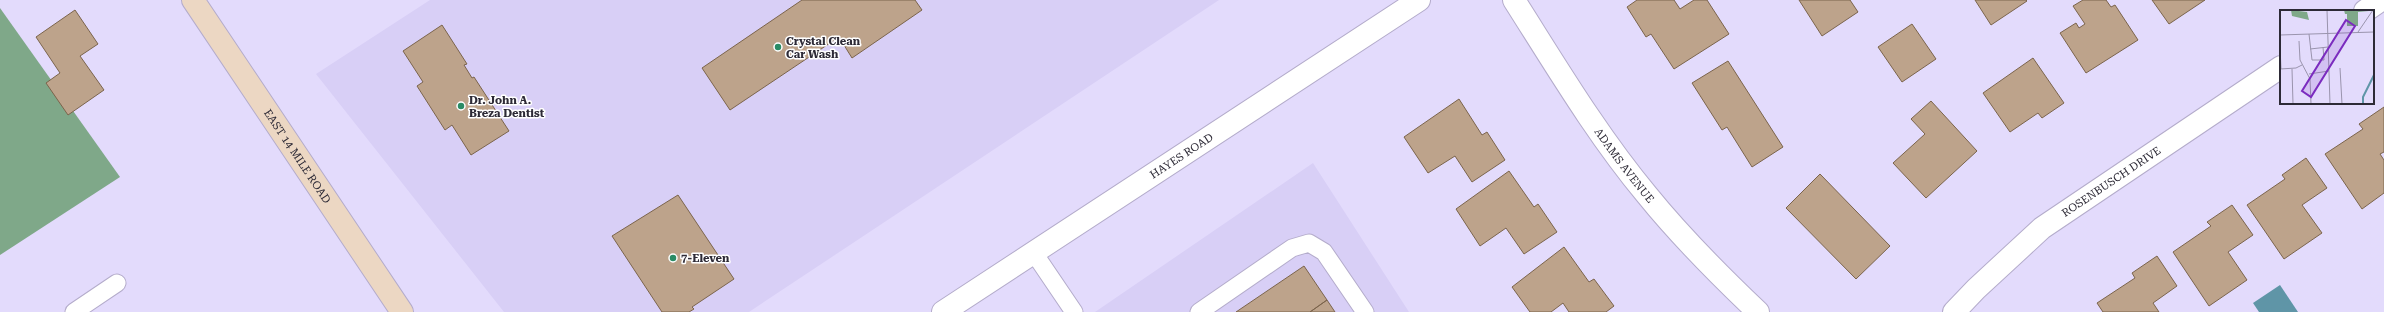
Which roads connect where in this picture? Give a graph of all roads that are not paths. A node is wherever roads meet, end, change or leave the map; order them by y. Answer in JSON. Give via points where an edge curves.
{"nodes":[{"id":1,"x":193,"y":0,"type":"edge"},
{"id":2,"x":1419,"y":0,"type":"edge"},
{"id":3,"x":1514,"y":0,"type":"edge"},
{"id":4,"x":2381,"y":0,"type":"edge"},
{"id":5,"x":2366,"y":10,"type":"edge"},
{"id":6,"x":2280,"y":68,"type":"edge"},
{"id":7,"x":1034,"y":253,"type":"junction"},
{"id":8,"x":117,"y":283,"type":"dead end"},
{"id":9,"x":74,"y":312,"type":"edge"},
{"id":10,"x":402,"y":312,"type":"edge"},
{"id":11,"x":943,"y":312,"type":"edge"},
{"id":12,"x":1074,"y":312,"type":"edge"},
{"id":13,"x":1199,"y":312,"type":"edge"},
{"id":14,"x":1365,"y":312,"type":"edge"},
{"id":15,"x":1758,"y":312,"type":"edge"},
{"id":16,"x":1954,"y":312,"type":"edge"}],
"edges":[{"from":1,"to":10,"type":"main road","name":"EAST 14 MILE ROAD"},
{"from":2,"to":7,"type":"street","name":"HAYES ROAD"},
{"from":3,"to":15,"type":"street","name":"ADAMS AVENUE","via":[[1591,118],[1646,195],[1708,264]]},
{"from":4,"to":5,"type":"street"},
{"from":6,"to":16,"type":"street","name":"ROSENBUSCH DRIVE","via":[[2042,228]]},
{"from":7,"to":11,"type":"street","name":"HAYES ROAD"},
{"from":7,"to":12,"type":"lane"},
{"from":8,"to":9,"type":"lane"},
{"from":13,"to":14,"type":"lane","via":[[1292,248],[1309,243],[1324,252]]}]}
